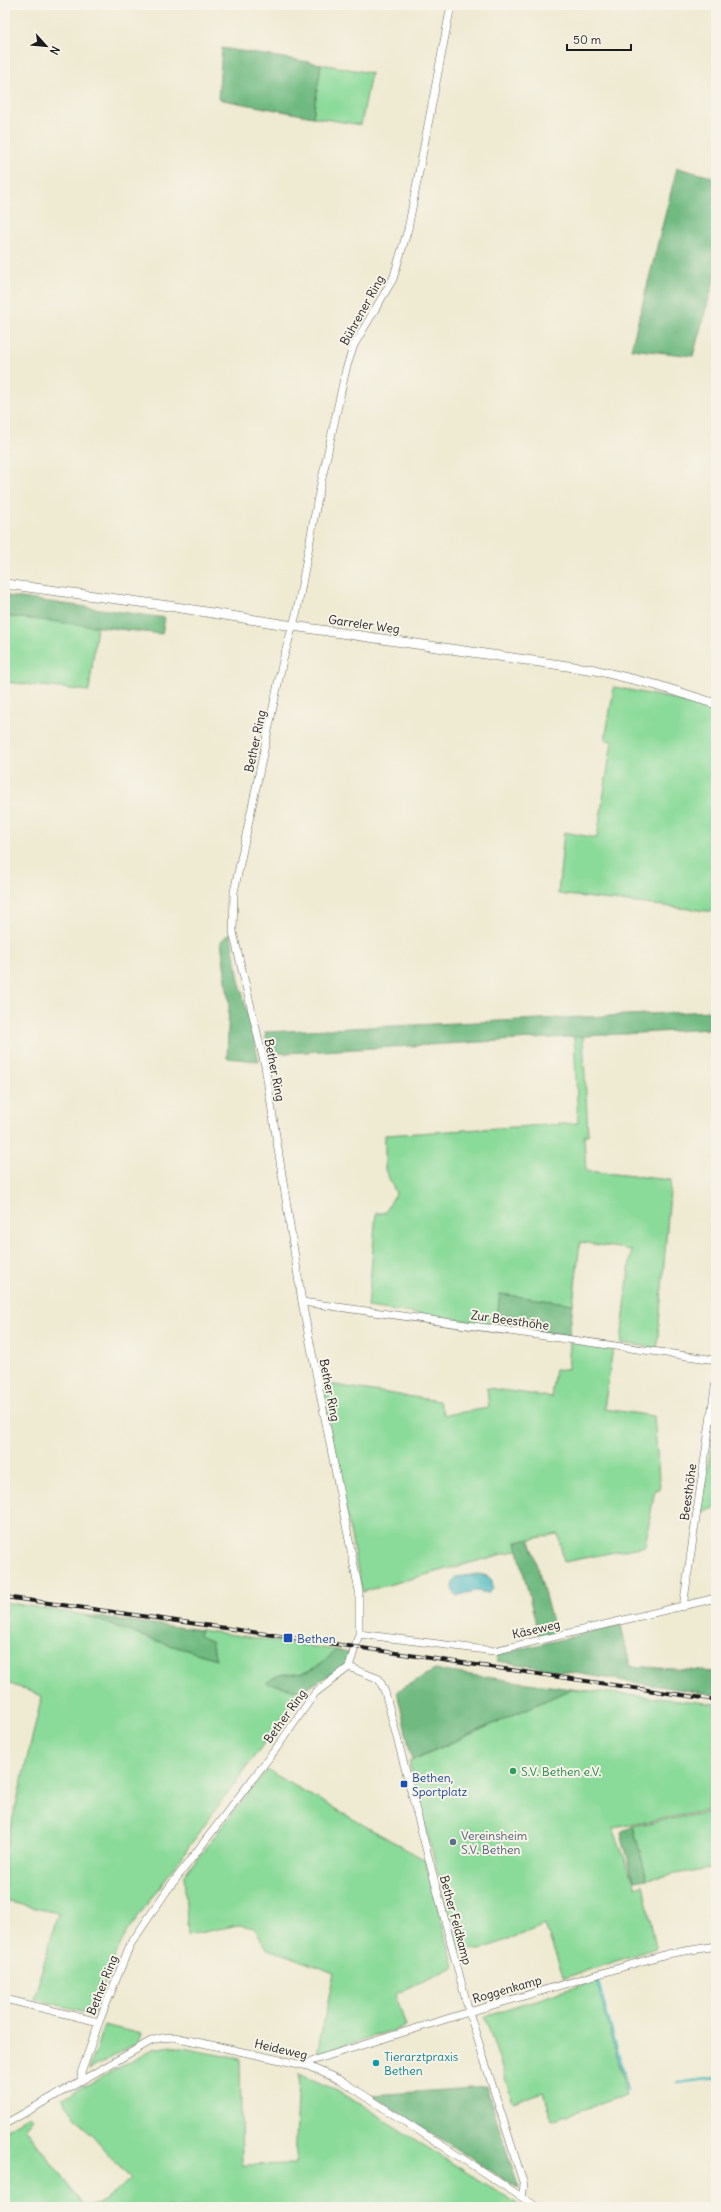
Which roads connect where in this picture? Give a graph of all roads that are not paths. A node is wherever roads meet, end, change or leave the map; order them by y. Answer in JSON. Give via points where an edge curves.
{"nodes":[{"id":1,"x":451,"y":5,"type":"edge"},
{"id":2,"x":5,"y":584,"type":"edge"},
{"id":3,"x":293,"y":626,"type":"junction"},
{"id":4,"x":716,"y":704,"type":"edge"},
{"id":5,"x":302,"y":1302,"type":"junction"},
{"id":6,"x":716,"y":1360,"type":"edge"},
{"id":7,"x":716,"y":1381,"type":"edge"},
{"id":8,"x":716,"y":1598,"type":"edge"},
{"id":9,"x":683,"y":1607,"type":"junction"},
{"id":10,"x":359,"y":1634,"type":"junction"},
{"id":11,"x":348,"y":1667,"type":"junction"},
{"id":12,"x":716,"y":1946,"type":"edge"},
{"id":13,"x":5,"y":1999,"type":"edge"},
{"id":14,"x":469,"y":2012,"type":"junction"},
{"id":15,"x":99,"y":2022,"type":"junction"},
{"id":16,"x":308,"y":2066,"type":"junction"},
{"id":17,"x":82,"y":2080,"type":"junction"},
{"id":18,"x":5,"y":2124,"type":"edge"},
{"id":19,"x":522,"y":2197,"type":"junction"},
{"id":20,"x":537,"y":2207,"type":"edge"}],
"edges":[{"from":1,"to":3,"type":"street","name":"Bührener Ring","via":[[408,229],[393,279],[354,345],[346,369]]},
{"from":2,"to":3,"type":"street","name":"Garreler Weg"},
{"from":3,"to":4,"type":"street","name":"Garreler Weg","via":[[596,670]]},
{"from":3,"to":5,"type":"street","name":"Bether Ring","via":[[283,660],[234,892],[233,932],[265,1066]]},
{"from":5,"to":6,"type":"street","name":"Zur Beesthöhe"},
{"from":5,"to":10,"type":"street","name":"Bether Ring","via":[[359,1591]]},
{"from":7,"to":9,"type":"street","name":"Beesthöhe"},
{"from":8,"to":9,"type":"street","name":"Käseweg"},
{"from":9,"to":10,"type":"street","name":"Käseweg","via":[[494,1651]]},
{"from":10,"to":11,"type":"street","name":"Bether Ring"},
{"from":11,"to":14,"type":"street","name":"Bether Feldkamp","via":[[379,1680],[385,1692]]},
{"from":11,"to":15,"type":"street","name":"Bether Ring","via":[[315,1693],[278,1746],[168,1889],[128,1951]]},
{"from":12,"to":14,"type":"street","name":"Roggenkamp","via":[[667,1954]]},
{"from":13,"to":15,"type":"street"},
{"from":14,"to":16,"type":"street","name":"Roggenkamp","via":[[311,2061]]},
{"from":14,"to":19,"type":"street","name":"Bether Feldkamp","via":[[524,2185]]},
{"from":15,"to":17,"type":"street","name":"Bether Ring","via":[[81,2073]]},
{"from":16,"to":17,"type":"street","name":"Heideweg","via":[[216,2045],[161,2038]]},
{"from":16,"to":19,"type":"street","name":"Heideweg","via":[[342,2082]]},
{"from":17,"to":18,"type":"street","name":"Heideweg"},
{"from":19,"to":20,"type":"street","name":"Heideweg"}]}
